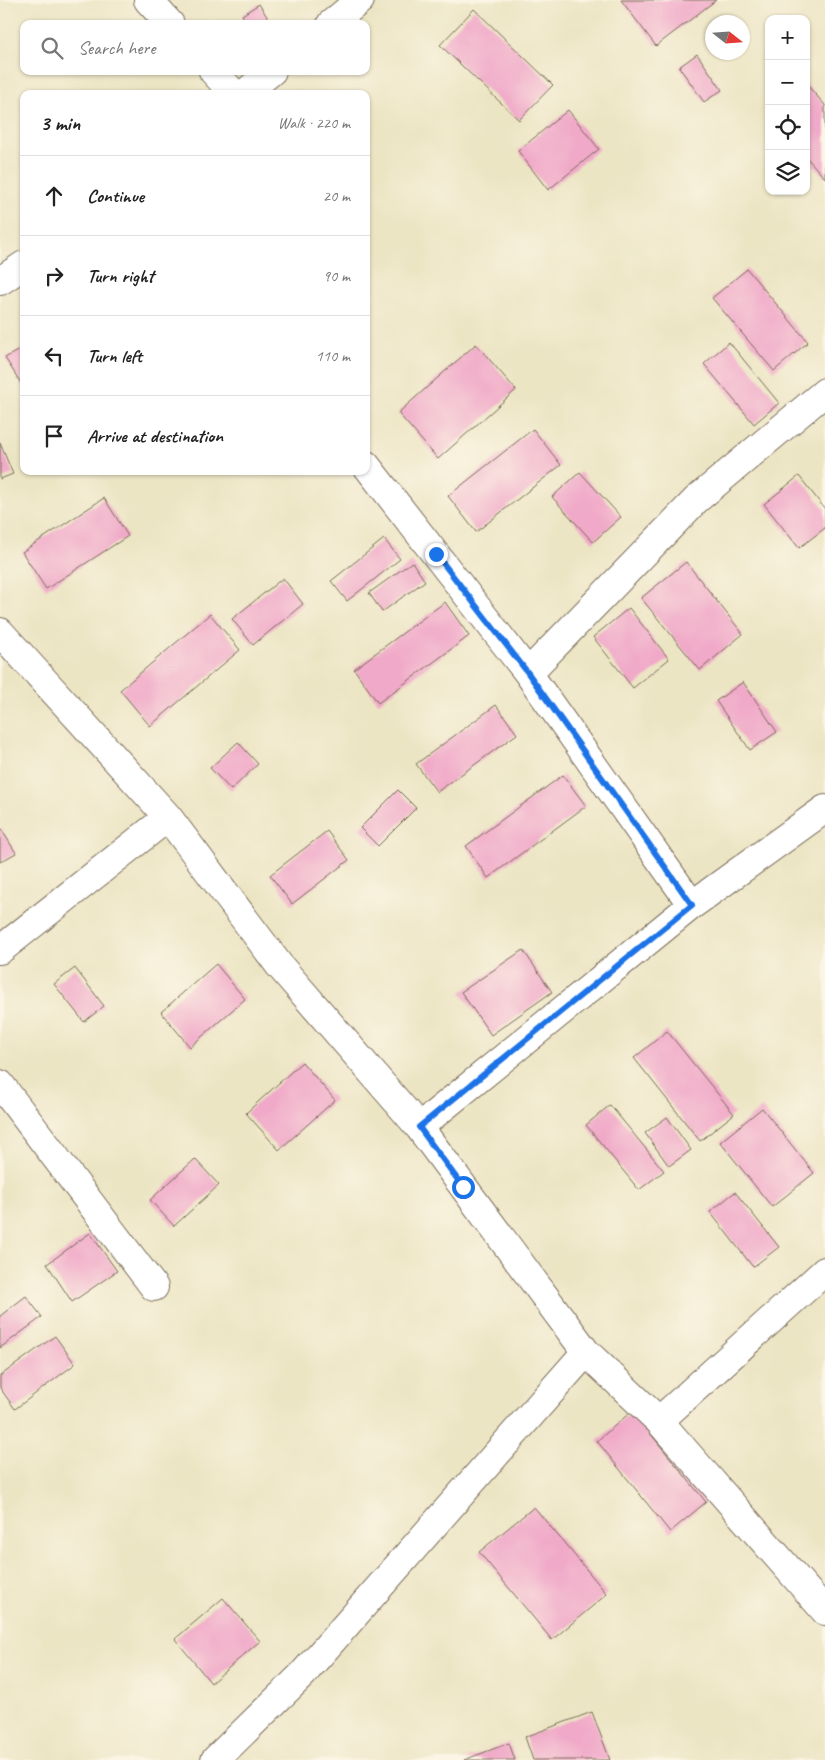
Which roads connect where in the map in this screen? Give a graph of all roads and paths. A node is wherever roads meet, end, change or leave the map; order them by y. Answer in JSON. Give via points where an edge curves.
{"nodes":[{"id":1,"x":148,"y":0,"type":"edge"},
{"id":2,"x":360,"y":0,"type":"edge"},
{"id":3,"x":166,"y":20,"type":"edge"},
{"id":4,"x":336,"y":20,"type":"edge"},
{"id":5,"x":217,"y":75,"type":"edge"},
{"id":6,"x":267,"y":75,"type":"edge"},
{"id":7,"x":231,"y":90,"type":"edge"},
{"id":8,"x":249,"y":90,"type":"edge"},
{"id":9,"x":20,"y":268,"type":"edge"},
{"id":10,"x":0,"y":280,"type":"edge"},
{"id":11,"x":825,"y":392,"type":"edge"},
{"id":12,"x":370,"y":470,"type":"edge"},
{"id":13,"x":0,"y":632,"type":"edge"},
{"id":14,"x":528,"y":673,"type":"junction"},
{"id":15,"x":825,"y":809,"type":"edge"},
{"id":16,"x":168,"y":816,"type":"junction"},
{"id":17,"x":692,"y":905,"type":"junction"},
{"id":18,"x":0,"y":950,"type":"edge"},
{"id":19,"x":0,"y":1084,"type":"edge"},
{"id":20,"x":419,"y":1127,"type":"junction"},
{"id":21,"x":825,"y":1271,"type":"edge"},
{"id":22,"x":154,"y":1287,"type":"dead end"},
{"id":23,"x":586,"y":1352,"type":"junction"},
{"id":24,"x":659,"y":1421,"type":"junction"},
{"id":25,"x":825,"y":1611,"type":"edge"},
{"id":26,"x":215,"y":1760,"type":"edge"}],
"edges":[{"from":1,"to":3,"type":"street"},
{"from":2,"to":4,"type":"street"},
{"from":5,"to":7,"type":"street"},
{"from":6,"to":8,"type":"street"},
{"from":9,"to":10,"type":"street"},
{"from":11,"to":14,"type":"street","via":[[696,500]]},
{"from":12,"to":14,"type":"street"},
{"from":13,"to":16,"type":"street"},
{"from":14,"to":17,"type":"street"},
{"from":15,"to":17,"type":"street"},
{"from":16,"to":18,"type":"street"},
{"from":16,"to":20,"type":"street","via":[[279,964]]},
{"from":17,"to":20,"type":"street"},
{"from":19,"to":22,"type":"street"},
{"from":20,"to":23,"type":"street"},
{"from":21,"to":24,"type":"street"},
{"from":23,"to":24,"type":"street"},
{"from":23,"to":26,"type":"street","via":[[302,1675]]},
{"from":24,"to":25,"type":"street"}]}
